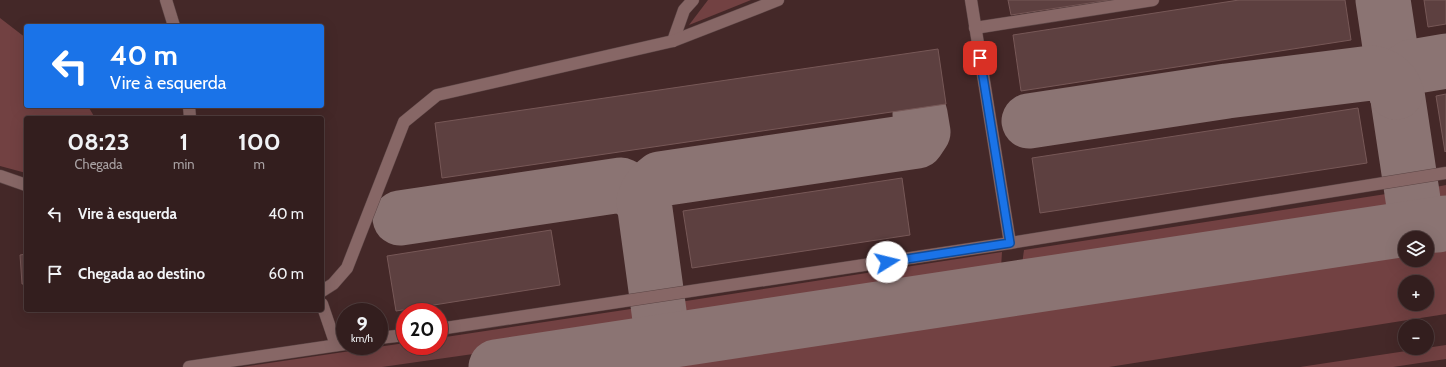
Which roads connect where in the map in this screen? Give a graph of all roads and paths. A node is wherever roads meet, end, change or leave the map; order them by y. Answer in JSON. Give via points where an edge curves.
{"nodes":[{"id":1,"x":166,"y":0,"type":"edge"},
{"id":2,"x":693,"y":0,"type":"edge"},
{"id":3,"x":778,"y":0,"type":"edge"},
{"id":4,"x":971,"y":0,"type":"edge"},
{"id":5,"x":1153,"y":0,"type":"edge"},
{"id":6,"x":173,"y":24,"type":"edge"},
{"id":7,"x":975,"y":28,"type":"junction"},
{"id":8,"x":673,"y":41,"type":"junction"},
{"id":9,"x":1446,"y":172,"type":"edge"},
{"id":10,"x":0,"y":176,"type":"edge"},
{"id":11,"x":24,"y":184,"type":"edge"},
{"id":12,"x":1010,"y":243,"type":"junction"},
{"id":13,"x":324,"y":290,"type":"edge"},
{"id":14,"x":324,"y":308,"type":"edge"},
{"id":15,"x":448,"y":328,"type":"edge"},
{"id":16,"x":336,"y":333,"type":"edge"},
{"id":17,"x":336,"y":345,"type":"edge"},
{"id":18,"x":189,"y":367,"type":"edge"}],
"edges":[{"from":1,"to":6,"type":"street"},
{"from":2,"to":8,"type":"street","via":[[684,10]]},
{"from":3,"to":8,"type":"street"},
{"from":4,"to":7,"type":"street"},
{"from":5,"to":7,"type":"street"},
{"from":7,"to":12,"type":"street"},
{"from":8,"to":13,"type":"street","via":[[437,95],[404,122],[347,268],[333,284]]},
{"from":9,"to":12,"type":"street"},
{"from":10,"to":11,"type":"street"},
{"from":12,"to":15,"type":"street"},
{"from":14,"to":16,"type":"street"},
{"from":17,"to":18,"type":"street"}]}
